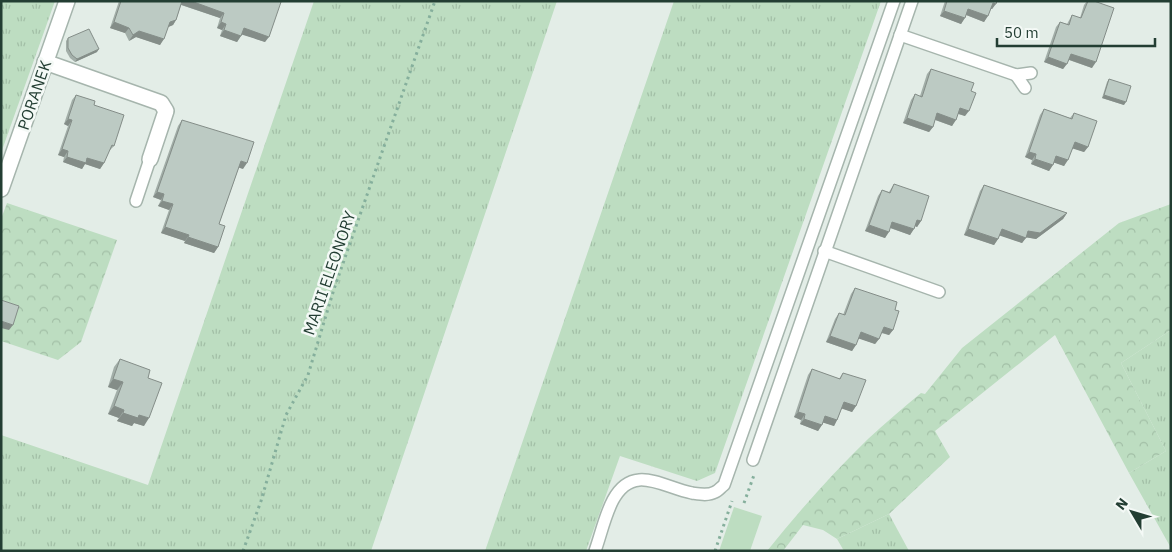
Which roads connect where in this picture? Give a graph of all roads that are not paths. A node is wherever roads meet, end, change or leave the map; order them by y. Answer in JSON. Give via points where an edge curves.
{"nodes":[{"id":1,"x":67,"y":1,"type":"edge"},
{"id":2,"x":894,"y":1,"type":"edge"},
{"id":3,"x":912,"y":1,"type":"edge"},
{"id":4,"x":900,"y":35,"type":"junction"},
{"id":5,"x":46,"y":62,"type":"junction"},
{"id":6,"x":1031,"y":73,"type":"dead end"},
{"id":7,"x":1016,"y":75,"type":"junction"},
{"id":8,"x":1025,"y":88,"type":"dead end"},
{"id":9,"x":150,"y":159,"type":"joint"},
{"id":10,"x":1,"y":189,"type":"edge"},
{"id":11,"x":136,"y":201,"type":"dead end"},
{"id":12,"x":824,"y":252,"type":"junction"},
{"id":13,"x":939,"y":292,"type":"dead end"},
{"id":14,"x":753,"y":460,"type":"road end"},
{"id":15,"x":595,"y":551,"type":"edge"}],
"edges":[{"from":1,"to":5,"type":"street","name":"PORANEK"},
{"from":2,"to":15,"type":"lane","via":[[724,485],[703,495],[646,479],[634,479],[613,499]]},
{"from":3,"to":4,"type":"lane"},
{"from":4,"to":7,"type":"lane"},
{"from":4,"to":12,"type":"lane"},
{"from":5,"to":9,"type":"street","via":[[161,103],[166,111]]},
{"from":5,"to":10,"type":"street","name":"PORANEK"},
{"from":6,"to":7,"type":"lane"},
{"from":7,"to":8,"type":"lane"},
{"from":9,"to":11,"type":"lane"},
{"from":12,"to":13,"type":"lane"},
{"from":12,"to":14,"type":"lane"}]}
